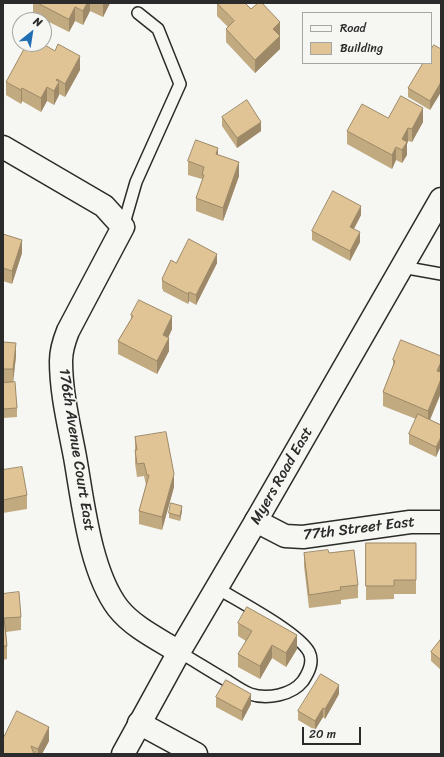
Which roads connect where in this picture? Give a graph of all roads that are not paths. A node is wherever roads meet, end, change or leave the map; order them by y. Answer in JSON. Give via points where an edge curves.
{"nodes":[{"id":1,"x":138,"y":13,"type":"dead end"},
{"id":2,"x":3,"y":147,"type":"edge"},
{"id":3,"x":441,"y":199,"type":"edge"},
{"id":4,"x":123,"y":227,"type":"junction"},
{"id":5,"x":402,"y":267,"type":"junction"},
{"id":6,"x":441,"y":274,"type":"edge"},
{"id":7,"x":256,"y":521,"type":"junction"},
{"id":8,"x":441,"y":522,"type":"edge"},
{"id":9,"x":217,"y":588,"type":"junction"},
{"id":10,"x":179,"y":652,"type":"junction"},
{"id":11,"x":139,"y":723,"type":"junction"},
{"id":12,"x":123,"y":754,"type":"edge"},
{"id":13,"x":196,"y":754,"type":"edge"}],
"edges":[{"from":1,"to":4,"type":"lane","via":[[158,29],[180,84],[136,182]]},
{"from":2,"to":4,"type":"street","via":[[104,206]]},
{"from":3,"to":5,"type":"street","name":"Myers Road East"},
{"from":4,"to":10,"type":"street","name":"176th Avenue Court East","via":[[68,331],[61,360],[62,389],[93,554],[106,589],[126,617]]},
{"from":5,"to":6,"type":"lane"},
{"from":5,"to":7,"type":"street","name":"Myers Road East"},
{"from":7,"to":8,"type":"street","name":"77th Street East","via":[[284,536],[303,537],[410,522]]},
{"from":7,"to":9,"type":"street","name":"Myers Road East"},
{"from":9,"to":10,"type":"street","name":"Myers Road East"},
{"from":9,"to":10,"type":"lane","via":[[275,623],[302,643],[310,653],[310,670],[302,682],[288,692],[272,697],[250,694]]},
{"from":10,"to":11,"type":"street","name":"Myers Road East"},
{"from":11,"to":12,"type":"street","name":"Myers Road East"},
{"from":11,"to":13,"type":"street"}]}
